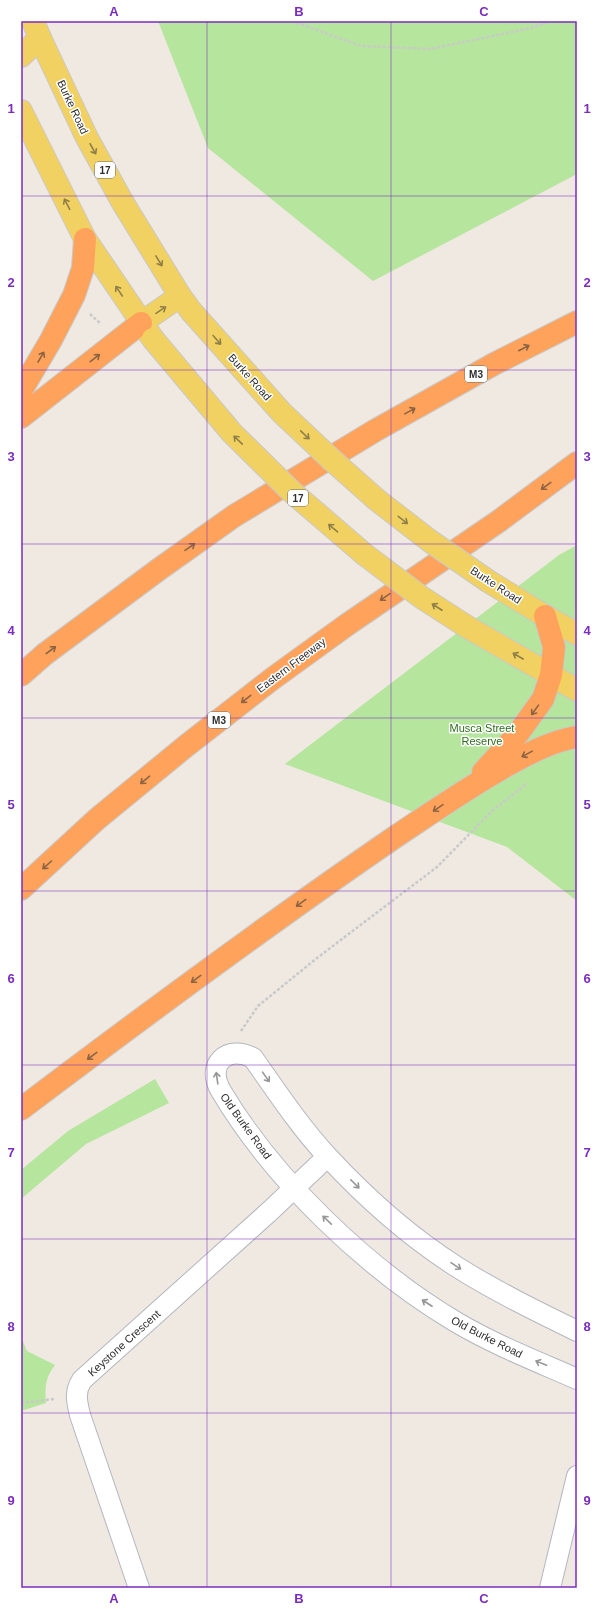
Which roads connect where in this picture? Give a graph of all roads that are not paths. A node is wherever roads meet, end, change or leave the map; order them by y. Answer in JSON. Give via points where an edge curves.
{"nodes":[{"id":1,"x":37,"y":30,"type":"edge"},
{"id":2,"x":21,"y":56,"type":"edge"},
{"id":3,"x":21,"y":111,"type":"edge"},
{"id":4,"x":85,"y":239,"type":"junction"},
{"id":5,"x":186,"y":303,"type":"junction"},
{"id":6,"x":577,"y":322,"type":"edge"},
{"id":7,"x":147,"y":331,"type":"junction"},
{"id":8,"x":21,"y":391,"type":"edge"},
{"id":9,"x":21,"y":417,"type":"edge"},
{"id":10,"x":577,"y":463,"type":"edge"},
{"id":11,"x":545,"y":616,"type":"junction"},
{"id":12,"x":577,"y":634,"type":"edge"},
{"id":13,"x":21,"y":675,"type":"edge"},
{"id":14,"x":551,"y":675,"type":"junction"},
{"id":15,"x":577,"y":690,"type":"edge"},
{"id":16,"x":577,"y":737,"type":"edge"},
{"id":17,"x":470,"y":786,"type":"junction"},
{"id":18,"x":21,"y":889,"type":"edge"},
{"id":19,"x":21,"y":1109,"type":"edge"},
{"id":20,"x":327,"y":1157,"type":"junction"},
{"id":21,"x":294,"y":1189,"type":"junction"},
{"id":22,"x":577,"y":1331,"type":"edge"},
{"id":23,"x":577,"y":1379,"type":"edge"},
{"id":24,"x":577,"y":1476,"type":"edge"},
{"id":25,"x":140,"y":1588,"type":"edge"},
{"id":26,"x":550,"y":1588,"type":"edge"}],
"edges":[{"from":1,"to":2,"type":"main road"},
{"from":1,"to":5,"type":"main road","name":"Burke Road","number":"17","one_way":true,"via":[[94,151],[123,203]]},
{"from":4,"to":3,"type":"main road","number":"17","one_way":true},
{"from":7,"to":4,"type":"main road","number":"17","one_way":true},
{"from":8,"to":4,"type":"highway","one_way":true,"via":[[74,295],[83,268]]},
{"from":7,"to":5,"type":"main road","one_way":true},
{"from":5,"to":11,"type":"main road","name":"Burke Road","number":"17","one_way":true,"bridge":true,"via":[[282,413],[377,500],[430,541]]},
{"from":13,"to":6,"type":"highway","number":"M3","one_way":true,"via":[[64,640],[234,516],[376,430],[494,364]]},
{"from":9,"to":7,"type":"highway","one_way":true},
{"from":14,"to":7,"type":"main road","number":"17","one_way":true,"bridge":true,"via":[[421,597],[326,522],[232,433]]},
{"from":10,"to":18,"type":"highway","name":"Eastern Freeway","number":"M3","one_way":true,"via":[[272,679],[97,820]]},
{"from":11,"to":12,"type":"main road","name":"Burke Road","number":"17"},
{"from":11,"to":14,"type":"highway","via":[[554,647]]},
{"from":14,"to":15,"type":"main road","number":"17"},
{"from":14,"to":17,"type":"highway","one_way":true,"via":[[543,699],[517,735]]},
{"from":16,"to":17,"type":"highway","one_way":true,"via":[[564,739],[533,751]]},
{"from":17,"to":19,"type":"highway","one_way":true,"via":[[333,880]]},
{"from":20,"to":21,"type":"street","name":"Keystone Crescent"},
{"from":21,"to":20,"type":"street","name":"Old Burke Road","one_way":true,"via":[[260,1147],[218,1087],[216,1066],[224,1056],[244,1053],[253,1058]]},
{"from":20,"to":22,"type":"street","one_way":true,"via":[[408,1231],[457,1266]]},
{"from":23,"to":21,"type":"street","name":"Old Burke Road","one_way":true,"via":[[516,1353],[457,1322],[408,1290],[357,1250]]},
{"from":21,"to":25,"type":"street","name":"Keystone Crescent","via":[[82,1380],[78,1387],[76,1399],[80,1415]]},
{"from":24,"to":26,"type":"street"}]}
